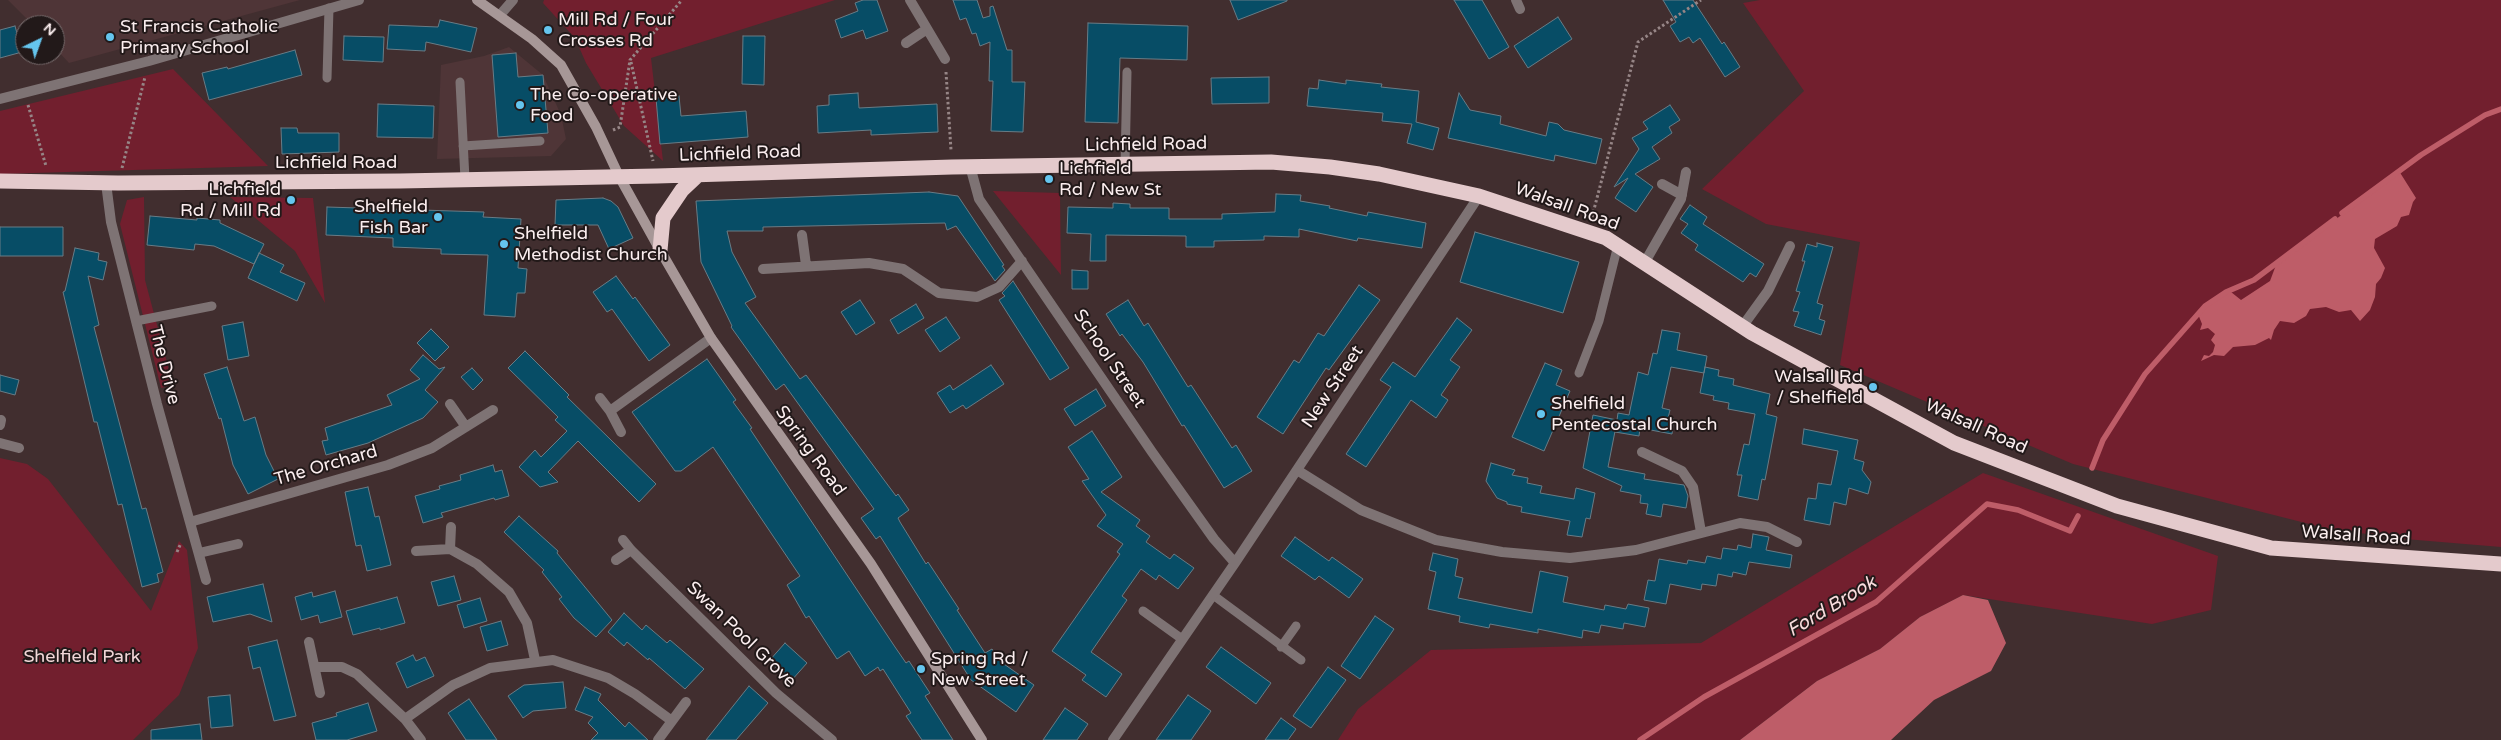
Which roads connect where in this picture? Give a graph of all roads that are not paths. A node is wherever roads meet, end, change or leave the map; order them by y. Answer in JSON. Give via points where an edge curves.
{"nodes":[{"id":1,"x":359,"y":0,"type":"edge"},
{"id":2,"x":477,"y":0,"type":"edge"},
{"id":3,"x":513,"y":0,"type":"edge"},
{"id":4,"x":910,"y":0,"type":"edge"},
{"id":5,"x":329,"y":8,"type":"junction"},
{"id":6,"x":500,"y":16,"type":"junction"},
{"id":7,"x":927,"y":29,"type":"junction"},
{"id":8,"x":906,"y":43,"type":"dead end"},
{"id":9,"x":945,"y":59,"type":"road end"},
{"id":10,"x":1127,"y":72,"type":"dead end"},
{"id":11,"x":327,"y":78,"type":"dead end"},
{"id":12,"x":460,"y":82,"type":"dead end"},
{"id":13,"x":0,"y":99,"type":"edge"},
{"id":14,"x":540,"y":141,"type":"dead end"},
{"id":15,"x":463,"y":146,"type":"junction"},
{"id":16,"x":1125,"y":164,"type":"junction"},
{"id":17,"x":970,"y":166,"type":"junction"},
{"id":18,"x":1686,"y":172,"type":"dead end"},
{"id":19,"x":698,"y":175,"type":"junction"},
{"id":20,"x":619,"y":176,"type":"junction"},
{"id":21,"x":464,"y":179,"type":"junction"},
{"id":22,"x":0,"y":181,"type":"edge"},
{"id":23,"x":112,"y":183,"type":"junction"},
{"id":24,"x":1662,"y":184,"type":"dead end"},
{"id":25,"x":1682,"y":195,"type":"junction"},
{"id":26,"x":1479,"y":196,"type":"junction"},
{"id":27,"x":802,"y":235,"type":"dead end"},
{"id":28,"x":1618,"y":245,"type":"junction"},
{"id":29,"x":1790,"y":246,"type":"dead end"},
{"id":30,"x":660,"y":250,"type":"junction"},
{"id":31,"x":1022,"y":261,"type":"junction"},
{"id":32,"x":1645,"y":262,"type":"junction"},
{"id":33,"x":806,"y":265,"type":"junction"},
{"id":34,"x":763,"y":269,"type":"dead end"},
{"id":35,"x":212,"y":306,"type":"dead end"},
{"id":36,"x":136,"y":321,"type":"junction"},
{"id":37,"x":1742,"y":327,"type":"junction"},
{"id":38,"x":711,"y":338,"type":"junction"},
{"id":39,"x":1578,"y":373,"type":"dead end"},
{"id":40,"x":600,"y":398,"type":"dead end"},
{"id":41,"x":450,"y":404,"type":"dead end"},
{"id":42,"x":493,"y":410,"type":"dead end"},
{"id":43,"x":610,"y":411,"type":"junction"},
{"id":44,"x":466,"y":427,"type":"junction"},
{"id":45,"x":621,"y":432,"type":"dead end"},
{"id":46,"x":0,"y":443,"type":"edge"},
{"id":47,"x":19,"y":448,"type":"dead end"},
{"id":48,"x":1642,"y":452,"type":"dead end"},
{"id":49,"x":1297,"y":470,"type":"junction"},
{"id":50,"x":190,"y":522,"type":"junction"},
{"id":51,"x":451,"y":527,"type":"dead end"},
{"id":52,"x":1701,"y":532,"type":"junction"},
{"id":53,"x":623,"y":540,"type":"dead end"},
{"id":54,"x":1797,"y":542,"type":"dead end"},
{"id":55,"x":238,"y":544,"type":"dead end"},
{"id":56,"x":450,"y":549,"type":"junction"},
{"id":57,"x":631,"y":550,"type":"junction"},
{"id":58,"x":416,"y":551,"type":"dead end"},
{"id":59,"x":199,"y":553,"type":"junction"},
{"id":60,"x":616,"y":560,"type":"dead end"},
{"id":61,"x":1235,"y":563,"type":"junction"},
{"id":62,"x":2501,"y":564,"type":"edge"},
{"id":63,"x":206,"y":580,"type":"dead end"},
{"id":64,"x":1212,"y":595,"type":"junction"},
{"id":65,"x":1143,"y":611,"type":"dead end"},
{"id":66,"x":1296,"y":626,"type":"dead end"},
{"id":67,"x":1182,"y":639,"type":"junction"},
{"id":68,"x":309,"y":642,"type":"dead end"},
{"id":69,"x":1282,"y":647,"type":"junction"},
{"id":70,"x":535,"y":660,"type":"junction"},
{"id":71,"x":1301,"y":660,"type":"dead end"},
{"id":72,"x":316,"y":667,"type":"junction"},
{"id":73,"x":320,"y":693,"type":"dead end"},
{"id":74,"x":686,"y":702,"type":"dead end"},
{"id":75,"x":405,"y":719,"type":"junction"},
{"id":76,"x":672,"y":721,"type":"junction"},
{"id":77,"x":421,"y":740,"type":"edge"},
{"id":78,"x":658,"y":740,"type":"edge"},
{"id":79,"x":832,"y":740,"type":"edge"},
{"id":80,"x":982,"y":740,"type":"edge"},
{"id":81,"x":1113,"y":740,"type":"edge"}],
"edges":[{"from":1,"to":5,"type":"street"},
{"from":2,"to":6,"type":"street","name":"Spring Road"},
{"from":3,"to":6,"type":"street"},
{"from":4,"to":7,"type":"street"},
{"from":5,"to":11,"type":"lane"},
{"from":5,"to":13,"type":"street","via":[[149,61]]},
{"from":6,"to":20,"type":"street","name":"Spring Road","via":[[561,65]]},
{"from":7,"to":8,"type":"street"},
{"from":7,"to":9,"type":"street"},
{"from":10,"to":16,"type":"lane"},
{"from":12,"to":15,"type":"lane"},
{"from":14,"to":15,"type":"lane"},
{"from":15,"to":21,"type":"lane"},
{"from":16,"to":17,"type":"highway","name":"Lichfield Road"},
{"from":16,"to":26,"type":"highway","name":"Lichfield Road","via":[[1271,162],[1330,167]]},
{"from":17,"to":19,"type":"highway","name":"Lichfield Road"},
{"from":17,"to":31,"type":"street","name":"School Street","via":[[979,199]]},
{"from":18,"to":25,"type":"street"},
{"from":19,"to":20,"type":"highway","name":"Lichfield Road"},
{"from":19,"to":30,"type":"highway","via":[[682,190],[664,218]]},
{"from":20,"to":21,"type":"highway","name":"Lichfield Road"},
{"from":20,"to":30,"type":"street","name":"Spring Road"},
{"from":21,"to":23,"type":"highway","name":"Lichfield Road"},
{"from":22,"to":23,"type":"highway","name":"Lichfield Road"},
{"from":23,"to":36,"type":"street","name":"The Drive","via":[[111,222]]},
{"from":24,"to":25,"type":"street"},
{"from":25,"to":32,"type":"street"},
{"from":26,"to":28,"type":"highway","name":"Walsall Road","via":[[1606,238]]},
{"from":26,"to":49,"type":"street","name":"New Street"},
{"from":27,"to":33,"type":"street"},
{"from":28,"to":32,"type":"highway","name":"Walsall Road"},
{"from":28,"to":39,"type":"lane","via":[[1599,321]]},
{"from":29,"to":37,"type":"street","via":[[1768,291]]},
{"from":30,"to":38,"type":"street","name":"Spring Road"},
{"from":31,"to":33,"type":"street","via":[[999,287],[976,297],[940,293],[903,269],[869,263]]},
{"from":31,"to":61,"type":"street","name":"School Street","via":[[1152,452]]},
{"from":32,"to":37,"type":"highway","name":"Walsall Road"},
{"from":33,"to":34,"type":"street"},
{"from":35,"to":36,"type":"lane"},
{"from":36,"to":50,"type":"street","name":"The Drive"},
{"from":37,"to":62,"type":"highway","name":"Walsall Road","via":[[1954,443],[2117,506],[2271,548]]},
{"from":38,"to":43,"type":"street"},
{"from":38,"to":80,"type":"street","name":"Spring Road","via":[[871,564]]},
{"from":40,"to":43,"type":"street"},
{"from":41,"to":44,"type":"street"},
{"from":42,"to":44,"type":"street","name":"The Orchard"},
{"from":43,"to":45,"type":"street"},
{"from":44,"to":50,"type":"street","name":"The Orchard","via":[[432,448],[388,465]]},
{"from":46,"to":47,"type":"street"},
{"from":48,"to":52,"type":"street","via":[[1682,471],[1693,487]]},
{"from":49,"to":52,"type":"street","via":[[1361,510],[1436,540],[1502,552],[1570,558],[1636,550]]},
{"from":49,"to":61,"type":"street","name":"New Street"},
{"from":50,"to":59,"type":"street","name":"The Drive"},
{"from":51,"to":56,"type":"street"},
{"from":52,"to":54,"type":"street","via":[[1740,523],[1767,527]]},
{"from":53,"to":57,"type":"street","name":"Swan Pool Grove"},
{"from":55,"to":59,"type":"street"},
{"from":56,"to":58,"type":"street"},
{"from":56,"to":70,"type":"street","via":[[477,564],[509,592],[528,623]]},
{"from":57,"to":60,"type":"street"},
{"from":57,"to":79,"type":"street","name":"Swan Pool Grove","via":[[776,694]]},
{"from":59,"to":63,"type":"street","name":"The Drive"},
{"from":61,"to":64,"type":"street","name":"New Street"},
{"from":64,"to":67,"type":"street","name":"New Street"},
{"from":64,"to":69,"type":"lane"},
{"from":65,"to":67,"type":"lane"},
{"from":66,"to":69,"type":"lane"},
{"from":67,"to":81,"type":"street","name":"New Street"},
{"from":68,"to":72,"type":"street"},
{"from":69,"to":71,"type":"lane"},
{"from":70,"to":75,"type":"street","via":[[490,668],[453,684]]},
{"from":70,"to":76,"type":"street","via":[[553,660],[608,678]]},
{"from":72,"to":73,"type":"street"},
{"from":72,"to":75,"type":"street","via":[[342,667],[357,674]]},
{"from":74,"to":76,"type":"street"},
{"from":75,"to":77,"type":"street"},
{"from":76,"to":78,"type":"street"}]}
